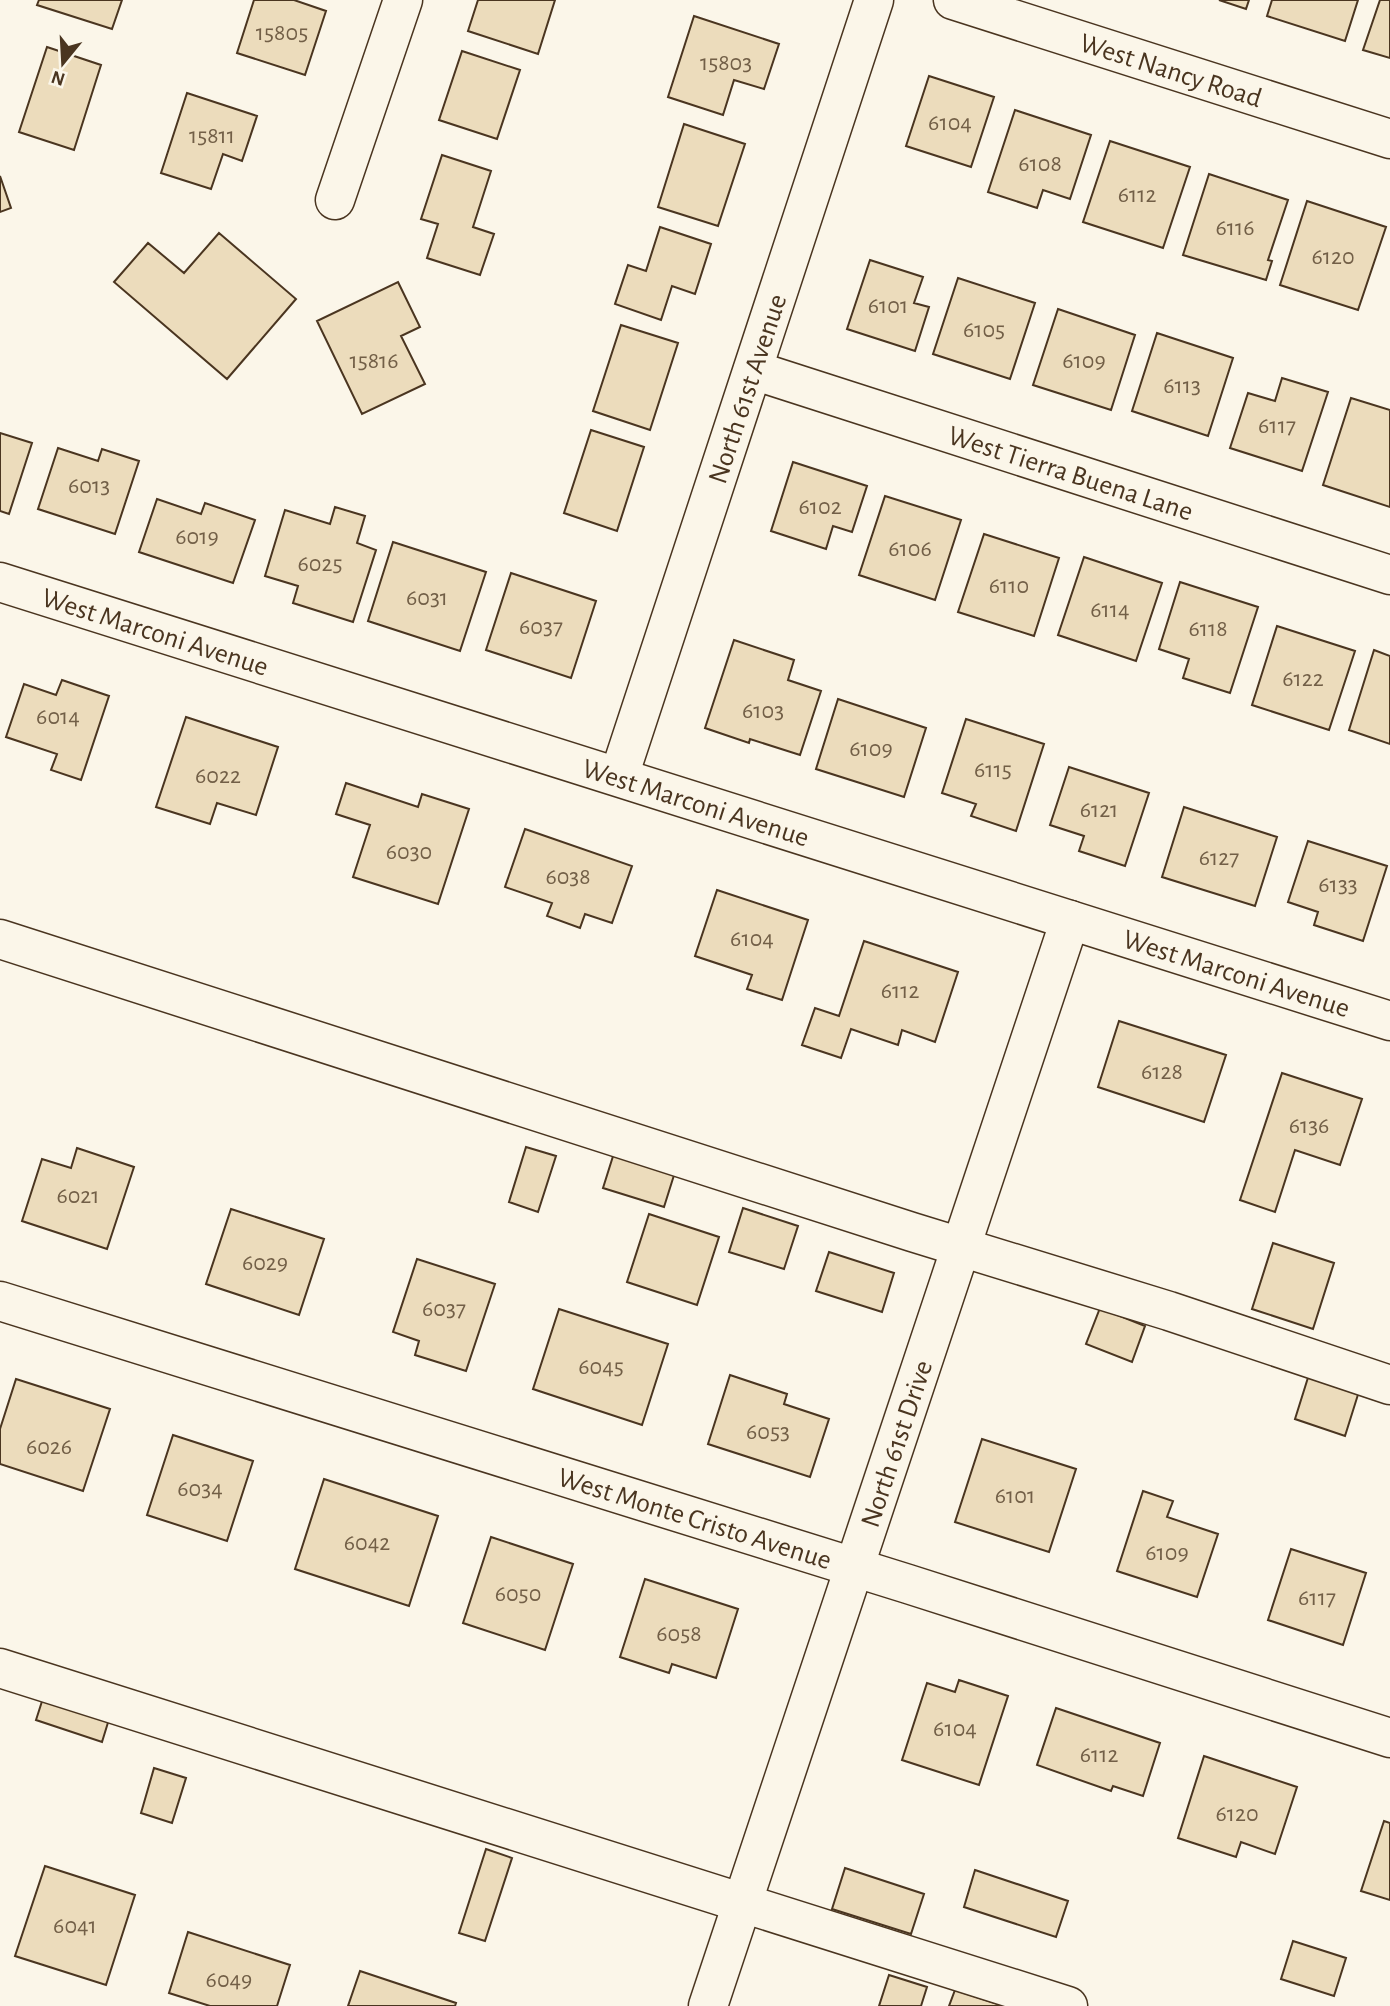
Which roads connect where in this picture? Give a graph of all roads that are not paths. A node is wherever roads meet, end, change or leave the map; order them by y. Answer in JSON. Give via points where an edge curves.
{"nodes":[{"id":1,"x":403,"y":0,"type":"edge"},
{"id":2,"x":874,"y":0,"type":"edge"},
{"id":3,"x":953,"y":0,"type":"edge"},
{"id":4,"x":1390,"y":139,"type":"edge"},
{"id":5,"x":335,"y":200,"type":"dead end"},
{"id":6,"x":753,"y":370,"type":"junction"},
{"id":7,"x":1390,"y":575,"type":"edge"},
{"id":8,"x":0,"y":582,"type":"edge"},
{"id":9,"x":619,"y":776,"type":"junction"},
{"id":10,"x":1070,"y":919,"type":"junction"},
{"id":11,"x":0,"y":939,"type":"edge"},
{"id":12,"x":1390,"y":1021,"type":"edge"},
{"id":13,"x":961,"y":1247,"type":"junction"},
{"id":14,"x":0,"y":1301,"type":"edge"},
{"id":15,"x":1390,"y":1385,"type":"edge"},
{"id":16,"x":854,"y":1567,"type":"junction"},
{"id":17,"x":0,"y":1668,"type":"edge"},
{"id":18,"x":1390,"y":1738,"type":"edge"},
{"id":19,"x":742,"y":1902,"type":"junction"},
{"id":20,"x":708,"y":2006,"type":"edge"},
{"id":21,"x":1068,"y":2006,"type":"edge"}],
"edges":[{"from":1,"to":5,"type":"street"},
{"from":2,"to":6,"type":"street","name":"North 61st Avenue"},
{"from":3,"to":4,"type":"street","name":"West Nancy Road"},
{"from":6,"to":7,"type":"street","name":"West Tierra Buena Lane"},
{"from":6,"to":9,"type":"street","name":"North 61st Avenue"},
{"from":8,"to":9,"type":"street","name":"West Marconi Avenue"},
{"from":9,"to":10,"type":"street","name":"West Marconi Avenue"},
{"from":10,"to":12,"type":"street","name":"West Marconi Avenue"},
{"from":10,"to":13,"type":"street","name":"North 61st Drive"},
{"from":11,"to":13,"type":"street"},
{"from":13,"to":15,"type":"street"},
{"from":13,"to":16,"type":"street","name":"North 61st Drive"},
{"from":14,"to":16,"type":"street","name":"West Monte Cristo Avenue"},
{"from":16,"to":18,"type":"street","name":"West Monte Cristo Avenue"},
{"from":16,"to":19,"type":"street","name":"North 61st Drive"},
{"from":17,"to":19,"type":"street"},
{"from":19,"to":20,"type":"street","name":"North 61st Drive"},
{"from":19,"to":21,"type":"street"}]}
